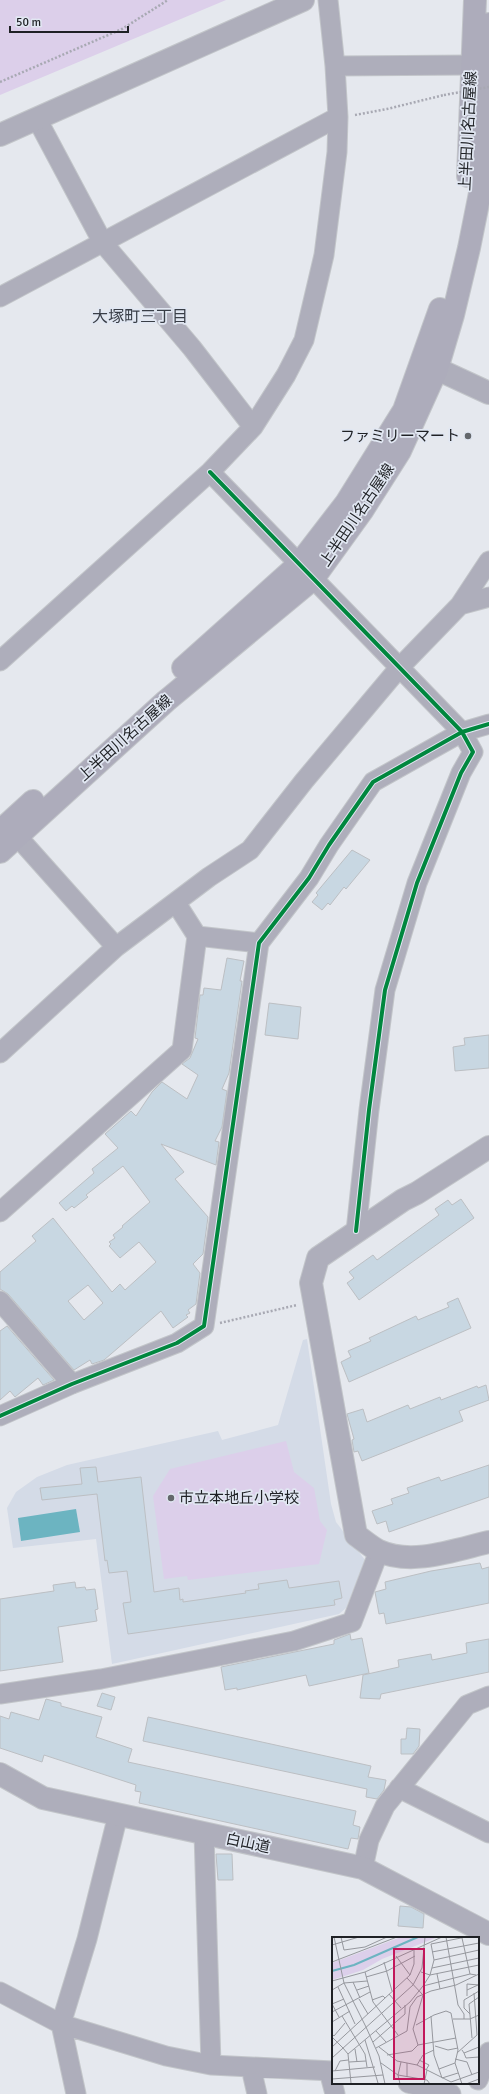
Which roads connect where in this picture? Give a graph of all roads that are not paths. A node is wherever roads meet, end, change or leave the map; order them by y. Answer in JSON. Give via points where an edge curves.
{"nodes":[{"id":1,"x":303,"y":0,"type":"edge"},
{"id":2,"x":328,"y":0,"type":"edge"},
{"id":3,"x":475,"y":0,"type":"edge"},
{"id":4,"x":489,"y":24,"type":"edge"},
{"id":5,"x":472,"y":65,"type":"junction"},
{"id":6,"x":335,"y":66,"type":"junction"},
{"id":7,"x":338,"y":117,"type":"junction"},
{"id":8,"x":37,"y":119,"type":"junction"},
{"id":9,"x":0,"y":136,"type":"edge"},
{"id":10,"x":102,"y":243,"type":"junction"},
{"id":11,"x":0,"y":296,"type":"edge"},
{"id":12,"x":437,"y":369,"type":"junction"},
{"id":13,"x":489,"y":393,"type":"edge"},
{"id":14,"x":253,"y":427,"type":"junction"},
{"id":15,"x":210,"y":472,"type":"junction"},
{"id":16,"x":489,"y":561,"type":"edge"},
{"id":17,"x":306,"y":572,"type":"junction"},
{"id":18,"x":489,"y":597,"type":"edge"},
{"id":19,"x":460,"y":605,"type":"junction"},
{"id":20,"x":0,"y":661,"type":"edge"},
{"id":21,"x":399,"y":668,"type":"junction"},
{"id":22,"x":489,"y":724,"type":"edge"},
{"id":23,"x":462,"y":732,"type":"junction"},
{"id":24,"x":6,"y":827,"type":"edge"},
{"id":25,"x":0,"y":852,"type":"edge"},
{"id":26,"x":176,"y":903,"type":"junction"},
{"id":27,"x":197,"y":936,"type":"junction"},
{"id":28,"x":259,"y":943,"type":"junction"},
{"id":29,"x":116,"y":947,"type":"junction"},
{"id":30,"x":0,"y":1053,"type":"edge"},
{"id":31,"x":489,"y":1147,"type":"edge"},
{"id":32,"x":0,"y":1212,"type":"edge"},
{"id":33,"x":356,"y":1231,"type":"junction"},
{"id":34,"x":0,"y":1301,"type":"edge"},
{"id":35,"x":72,"y":1384,"type":"junction"},
{"id":36,"x":0,"y":1416,"type":"edge"},
{"id":37,"x":489,"y":1542,"type":"edge"},
{"id":38,"x":379,"y":1551,"type":"junction"},
{"id":39,"x":0,"y":1694,"type":"edge"},
{"id":40,"x":489,"y":1696,"type":"edge"},
{"id":41,"x":0,"y":1774,"type":"edge"},
{"id":42,"x":399,"y":1788,"type":"junction"},
{"id":43,"x":118,"y":1815,"type":"junction"},
{"id":44,"x":204,"y":1833,"type":"junction"},
{"id":45,"x":489,"y":1833,"type":"edge"},
{"id":46,"x":363,"y":1868,"type":"junction"},
{"id":47,"x":489,"y":1934,"type":"edge"},
{"id":48,"x":0,"y":1992,"type":"edge"},
{"id":49,"x":61,"y":2024,"type":"junction"},
{"id":50,"x":489,"y":2052,"type":"edge"},
{"id":51,"x":211,"y":2066,"type":"junction"},
{"id":52,"x":251,"y":2068,"type":"junction"},
{"id":53,"x":331,"y":2071,"type":"edge"},
{"id":54,"x":479,"y":2077,"type":"edge"},
{"id":55,"x":333,"y":2084,"type":"edge"},
{"id":56,"x":412,"y":2084,"type":"edge"},
{"id":57,"x":477,"y":2084,"type":"edge"},
{"id":58,"x":76,"y":2094,"type":"edge"},
{"id":59,"x":257,"y":2094,"type":"edge"},
{"id":60,"x":335,"y":2094,"type":"edge"},
{"id":61,"x":450,"y":2094,"type":"edge"},
{"id":62,"x":473,"y":2094,"type":"edge"}],
"edges":[{"from":1,"to":8,"type":"street"},
{"from":2,"to":6,"type":"street"},
{"from":3,"to":5,"type":"main road","name":"上半田川名古屋線"},
{"from":4,"to":12,"type":"main road","name":"上半田川名古屋線","via":[[487,124],[480,193],[453,315]]},
{"from":5,"to":6,"type":"street"},
{"from":5,"to":17,"type":"main road","name":"上半田川名古屋線","via":[[468,176],[442,306],[404,410],[346,502]]},
{"from":6,"to":7,"type":"street"},
{"from":7,"to":10,"type":"street"},
{"from":7,"to":14,"type":"street","via":[[337,152],[324,255],[304,340],[286,375]]},
{"from":8,"to":9,"type":"street"},
{"from":8,"to":10,"type":"street"},
{"from":10,"to":11,"type":"street"},
{"from":10,"to":14,"type":"street","via":[[192,348]]},
{"from":12,"to":13,"type":"street"},
{"from":12,"to":17,"type":"main road","name":"上半田川名古屋線","via":[[400,451],[362,511]]},
{"from":14,"to":15,"type":"street"},
{"from":15,"to":17,"type":"street"},
{"from":15,"to":20,"type":"street"},
{"from":16,"to":19,"type":"street"},
{"from":17,"to":21,"type":"street"},
{"from":17,"to":24,"type":"main road","name":"上半田川名古屋線","via":[[166,701]]},
{"from":18,"to":19,"type":"street"},
{"from":19,"to":21,"type":"street"},
{"from":21,"to":23,"type":"street"},
{"from":21,"to":26,"type":"street","via":[[250,850]]},
{"from":22,"to":23,"type":"street"},
{"from":23,"to":28,"type":"street","via":[[373,782],[309,878]]},
{"from":23,"to":33,"type":"street","via":[[473,752],[461,773],[417,883],[385,990]]},
{"from":24,"to":25,"type":"main road","name":"上半田川名古屋線"},
{"from":24,"to":29,"type":"street"},
{"from":26,"to":27,"type":"street"},
{"from":26,"to":29,"type":"street"},
{"from":27,"to":28,"type":"street"},
{"from":27,"to":32,"type":"street","via":[[182,1050]]},
{"from":28,"to":35,"type":"street","via":[[204,1326],[178,1343]]},
{"from":29,"to":30,"type":"street"},
{"from":31,"to":33,"type":"street"},
{"from":33,"to":38,"type":"street","via":[[318,1258],[311,1284],[356,1535]]},
{"from":34,"to":35,"type":"street"},
{"from":35,"to":36,"type":"street"},
{"from":37,"to":38,"type":"street","via":[[424,1556],[402,1558]]},
{"from":38,"to":39,"type":"street","via":[[352,1622],[294,1641],[101,1679]]},
{"from":40,"to":42,"type":"street","via":[[467,1705]]},
{"from":41,"to":43,"type":"street","name":"白山道","via":[[43,1798]]},
{"from":42,"to":45,"type":"street"},
{"from":42,"to":46,"type":"street","via":[[385,1806],[370,1840]]},
{"from":43,"to":44,"type":"street","name":"白山道"},
{"from":43,"to":49,"type":"street","via":[[87,1939]]},
{"from":44,"to":46,"type":"street","name":"白山道"},
{"from":44,"to":51,"type":"street"},
{"from":46,"to":47,"type":"street","name":"白山道"},
{"from":48,"to":49,"type":"street"},
{"from":49,"to":51,"type":"street","via":[[166,2056]]},
{"from":49,"to":58,"type":"street"},
{"from":50,"to":54,"type":"street"},
{"from":51,"to":52,"type":"street"},
{"from":52,"to":53,"type":"street"},
{"from":52,"to":59,"type":"street"},
{"from":55,"to":60,"type":"street"},
{"from":56,"to":61,"type":"street"},
{"from":57,"to":62,"type":"street"}]}
